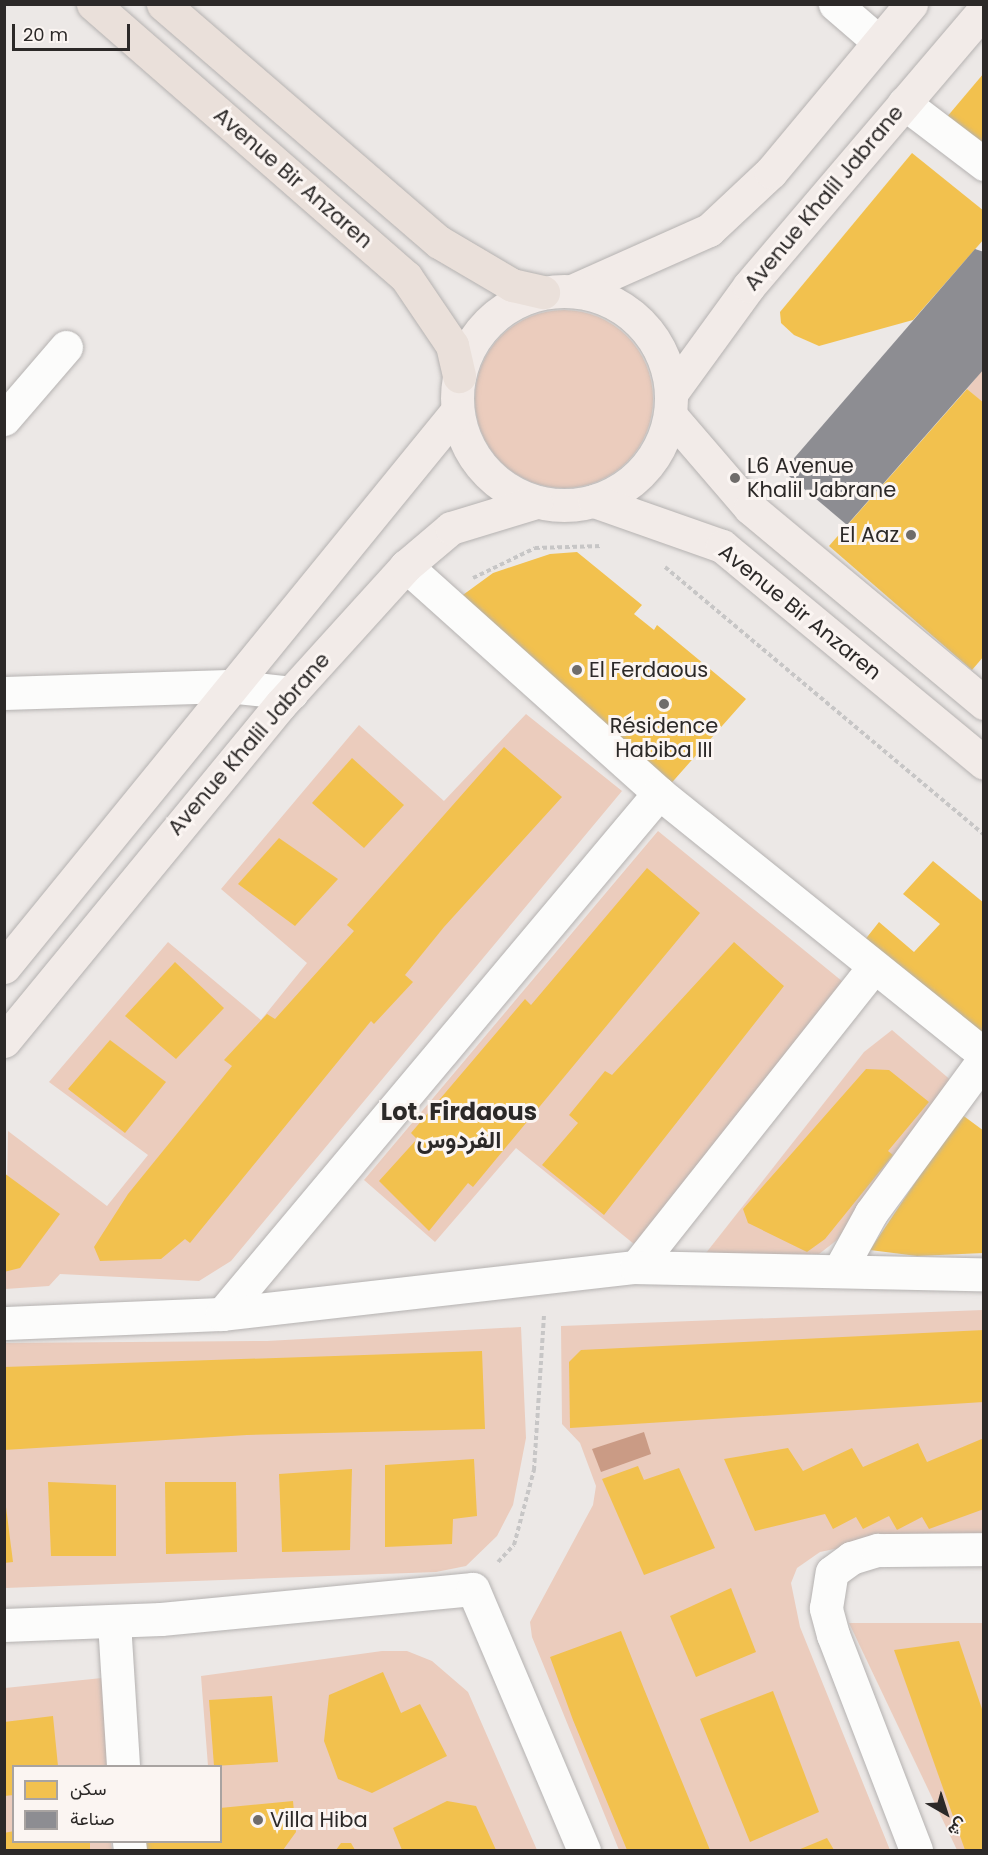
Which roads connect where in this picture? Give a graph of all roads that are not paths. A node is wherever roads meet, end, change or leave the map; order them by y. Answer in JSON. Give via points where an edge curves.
{"nodes":[{"id":1,"x":93,"y":4,"type":"edge"},
{"id":2,"x":163,"y":4,"type":"edge"},
{"id":3,"x":835,"y":4,"type":"edge"},
{"id":4,"x":911,"y":4,"type":"edge"},
{"id":5,"x":984,"y":10,"type":"edge"},
{"id":6,"x":879,"y":42,"type":"junction"},
{"id":7,"x":904,"y":104,"type":"junction"},
{"id":8,"x":984,"y":164,"type":"edge"},
{"id":9,"x":559,"y":291,"type":"junction"},
{"id":10,"x":66,"y":346,"type":"dead end"},
{"id":11,"x":459,"y":376,"type":"junction"},
{"id":12,"x":672,"y":404,"type":"junction"},
{"id":13,"x":457,"y":411,"type":"junction"},
{"id":14,"x":4,"y":419,"type":"edge"},
{"id":15,"x":594,"y":501,"type":"junction"},
{"id":16,"x":536,"y":502,"type":"junction"},
{"id":17,"x":406,"y":566,"type":"junction"},
{"id":18,"x":228,"y":686,"type":"junction"},
{"id":19,"x":4,"y":693,"type":"edge"},
{"id":20,"x":292,"y":693,"type":"junction"},
{"id":21,"x":984,"y":703,"type":"edge"},
{"id":22,"x":984,"y":763,"type":"edge"},
{"id":23,"x":660,"y":793,"type":"junction"},
{"id":24,"x":4,"y":967,"type":"edge"},
{"id":25,"x":874,"y":967,"type":"junction"},
{"id":26,"x":4,"y":1041,"type":"edge"},
{"id":27,"x":984,"y":1054,"type":"edge"},
{"id":28,"x":984,"y":1059,"type":"edge"},
{"id":29,"x":636,"y":1267,"type":"junction"},
{"id":30,"x":839,"y":1271,"type":"junction"},
{"id":31,"x":984,"y":1274,"type":"edge"},
{"id":32,"x":222,"y":1314,"type":"junction"},
{"id":33,"x":4,"y":1323,"type":"edge"},
{"id":34,"x":984,"y":1549,"type":"edge"},
{"id":35,"x":114,"y":1622,"type":"junction"},
{"id":36,"x":4,"y":1625,"type":"edge"},
{"id":37,"x":123,"y":1765,"type":"edge"},
{"id":38,"x":584,"y":1851,"type":"edge"},
{"id":39,"x":916,"y":1851,"type":"edge"}],
"edges":[{"from":1,"to":11,"type":"highway","name":"Avenue Bir Anzaren","via":[[406,277],[452,345]]},
{"from":2,"to":9,"type":"highway","via":[[439,242],[512,285]]},
{"from":3,"to":6,"type":"street"},
{"from":4,"to":6,"type":"main road"},
{"from":5,"to":7,"type":"main road","name":"Avenue Khalil Jabrane"},
{"from":6,"to":9,"type":"main road","via":[[771,172],[709,230]]},
{"from":7,"to":8,"type":"street"},
{"from":7,"to":12,"type":"main road","name":"Avenue Khalil Jabrane","via":[[749,286]]},
{"from":9,"to":11,"type":"main road","via":[[509,305],[481,330]]},
{"from":9,"to":12,"type":"main road","via":[[611,301],[649,330],[663,353]]},
{"from":10,"to":14,"type":"street"},
{"from":11,"to":13,"type":"main road"},
{"from":12,"to":15,"type":"main road","via":[[651,462],[626,486]]},
{"from":12,"to":21,"type":"main road","via":[[750,508]]},
{"from":13,"to":16,"type":"main road","via":[[479,465],[513,493]]},
{"from":13,"to":18,"type":"main road","via":[[399,487]]},
{"from":15,"to":16,"type":"main road"},
{"from":15,"to":22,"type":"main road","name":"Avenue Bir Anzaren","via":[[722,546]]},
{"from":16,"to":17,"type":"main road","name":"Avenue Khalil Jabrane","via":[[451,528]]},
{"from":17,"to":20,"type":"main road","name":"Avenue Khalil Jabrane"},
{"from":17,"to":23,"type":"street"},
{"from":18,"to":19,"type":"street"},
{"from":18,"to":20,"type":"street"},
{"from":18,"to":24,"type":"main road"},
{"from":20,"to":26,"type":"main road","name":"Avenue Khalil Jabrane"},
{"from":23,"to":25,"type":"street"},
{"from":23,"to":32,"type":"street"},
{"from":25,"to":27,"type":"street"},
{"from":25,"to":29,"type":"street"},
{"from":28,"to":30,"type":"street","via":[[871,1213]]},
{"from":29,"to":30,"type":"street"},
{"from":29,"to":32,"type":"street","via":[[545,1273]]},
{"from":30,"to":31,"type":"street"},
{"from":32,"to":33,"type":"street"},
{"from":34,"to":39,"type":"street","via":[[878,1550],[832,1572],[826,1608],[833,1635]]},
{"from":35,"to":36,"type":"street"},
{"from":35,"to":37,"type":"street"},
{"from":35,"to":38,"type":"street","via":[[473,1588]]}]}
